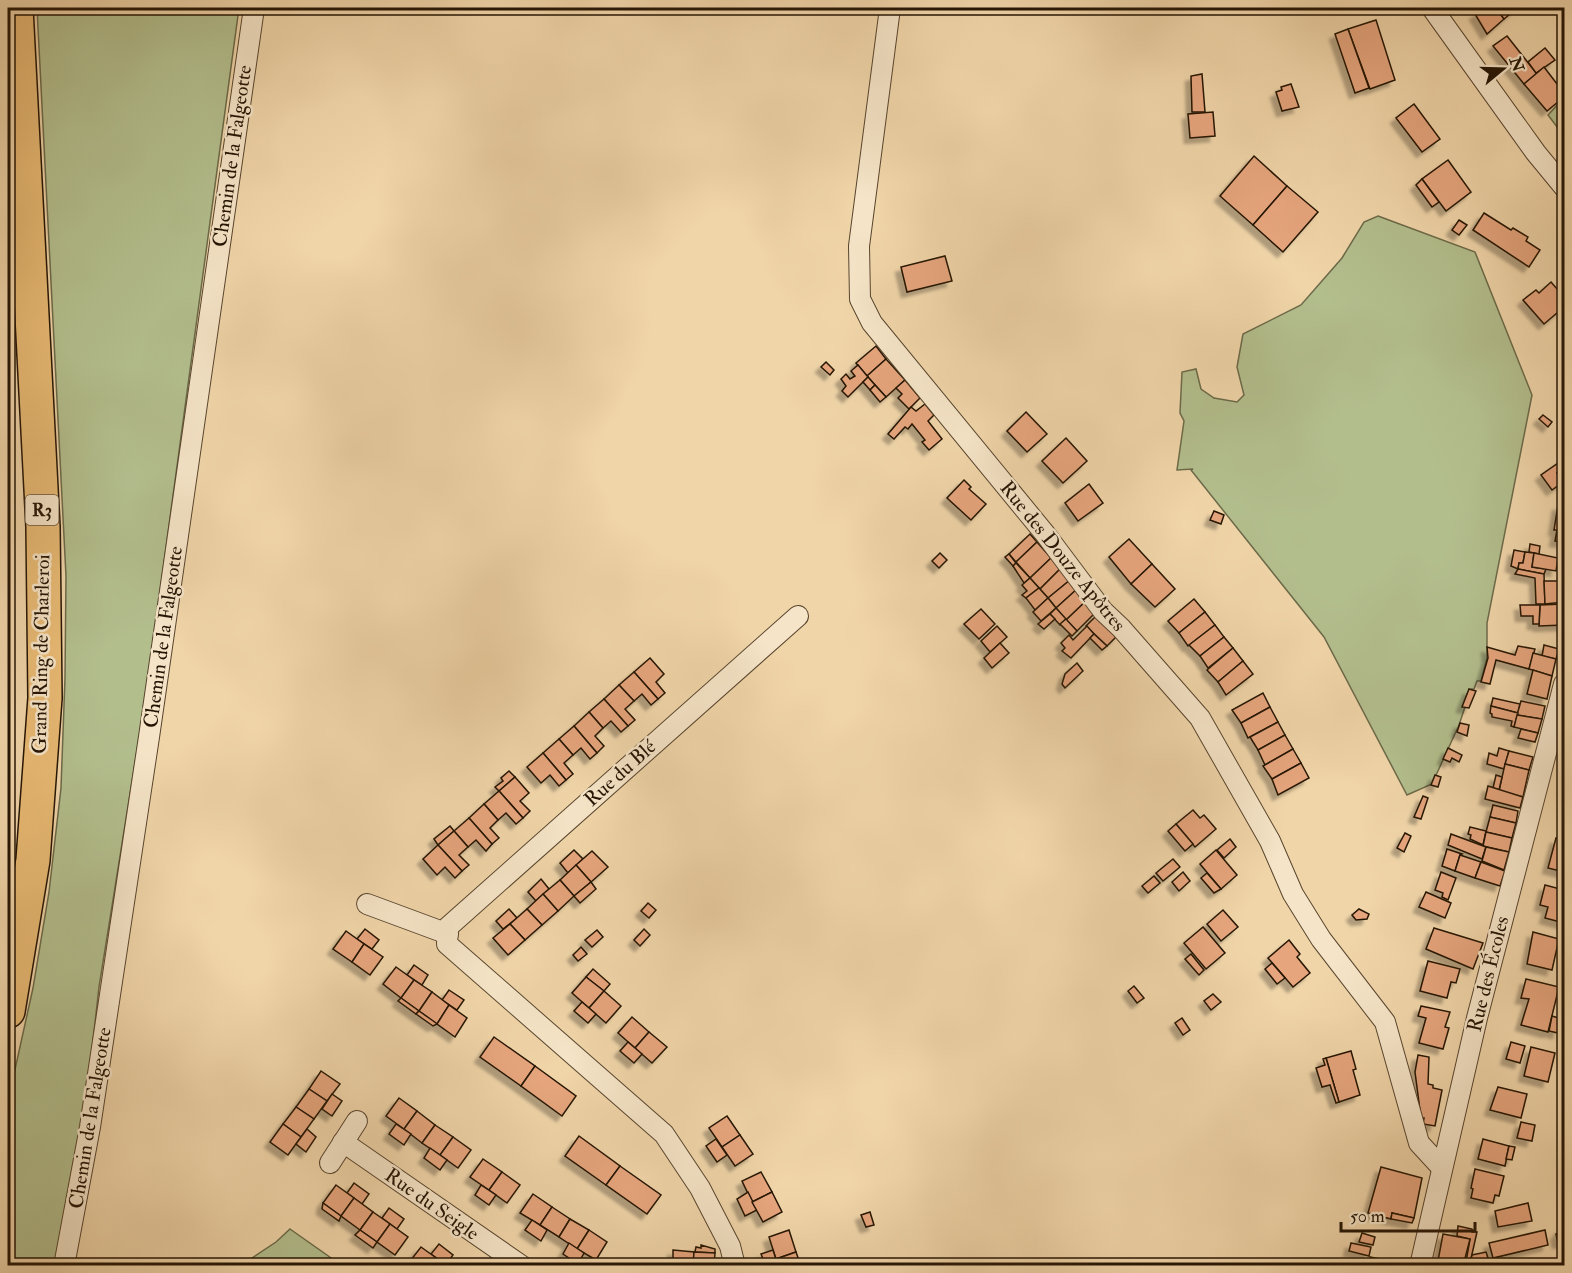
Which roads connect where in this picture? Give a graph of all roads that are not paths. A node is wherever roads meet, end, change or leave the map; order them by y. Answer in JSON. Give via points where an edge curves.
{"nodes":[{"id":1,"x":16,"y":8,"type":"edge"},
{"id":2,"x":254,"y":8,"type":"edge"},
{"id":3,"x":890,"y":8,"type":"edge"},
{"id":4,"x":1432,"y":8,"type":"edge"},
{"id":5,"x":1564,"y":187,"type":"edge"},
{"id":6,"x":798,"y":616,"type":"dead end"},
{"id":7,"x":1564,"y":684,"type":"edge"},
{"id":8,"x":367,"y":904,"type":"dead end"},
{"id":9,"x":448,"y":934,"type":"junction"},
{"id":10,"x":8,"y":1011,"type":"edge"},
{"id":11,"x":357,"y":1121,"type":"dead end"},
{"id":12,"x":343,"y":1142,"type":"junction"},
{"id":13,"x":330,"y":1163,"type":"dead end"},
{"id":14,"x":1442,"y":1168,"type":"junction"},
{"id":15,"x":64,"y":1266,"type":"edge"},
{"id":16,"x":522,"y":1266,"type":"edge"},
{"id":17,"x":735,"y":1266,"type":"edge"},
{"id":18,"x":1420,"y":1266,"type":"edge"}],
"edges":[{"from":1,"to":10,"type":"highway","name":"Grand Ring de Charleroi","number":"R3","via":[[43,527],[45,698],[33,860]]},
{"from":2,"to":15,"type":"street","name":"Chemin de la Falgeotte","via":[[149,737],[90,1127]]},
{"from":3,"to":14,"type":"street","name":"Rue des Douze Apôtres","via":[[859,246],[860,299],[872,322],[1039,526],[1102,611],[1200,718],[1270,841],[1293,894],[1321,939],[1385,1022],[1419,1143]]},
{"from":4,"to":5,"type":"street"},
{"from":6,"to":9,"type":"street","name":"Rue du Blé","via":[[448,927]]},
{"from":7,"to":14,"type":"street","name":"Rue des Écoles"},
{"from":8,"to":9,"type":"street"},
{"from":9,"to":17,"type":"street","via":[[447,944],[664,1134],[700,1188],[730,1246]]},
{"from":11,"to":12,"type":"street"},
{"from":12,"to":13,"type":"street"},
{"from":12,"to":16,"type":"street","name":"Rue du Seigle"},
{"from":14,"to":18,"type":"street","name":"Rue des Écoles"}]}
